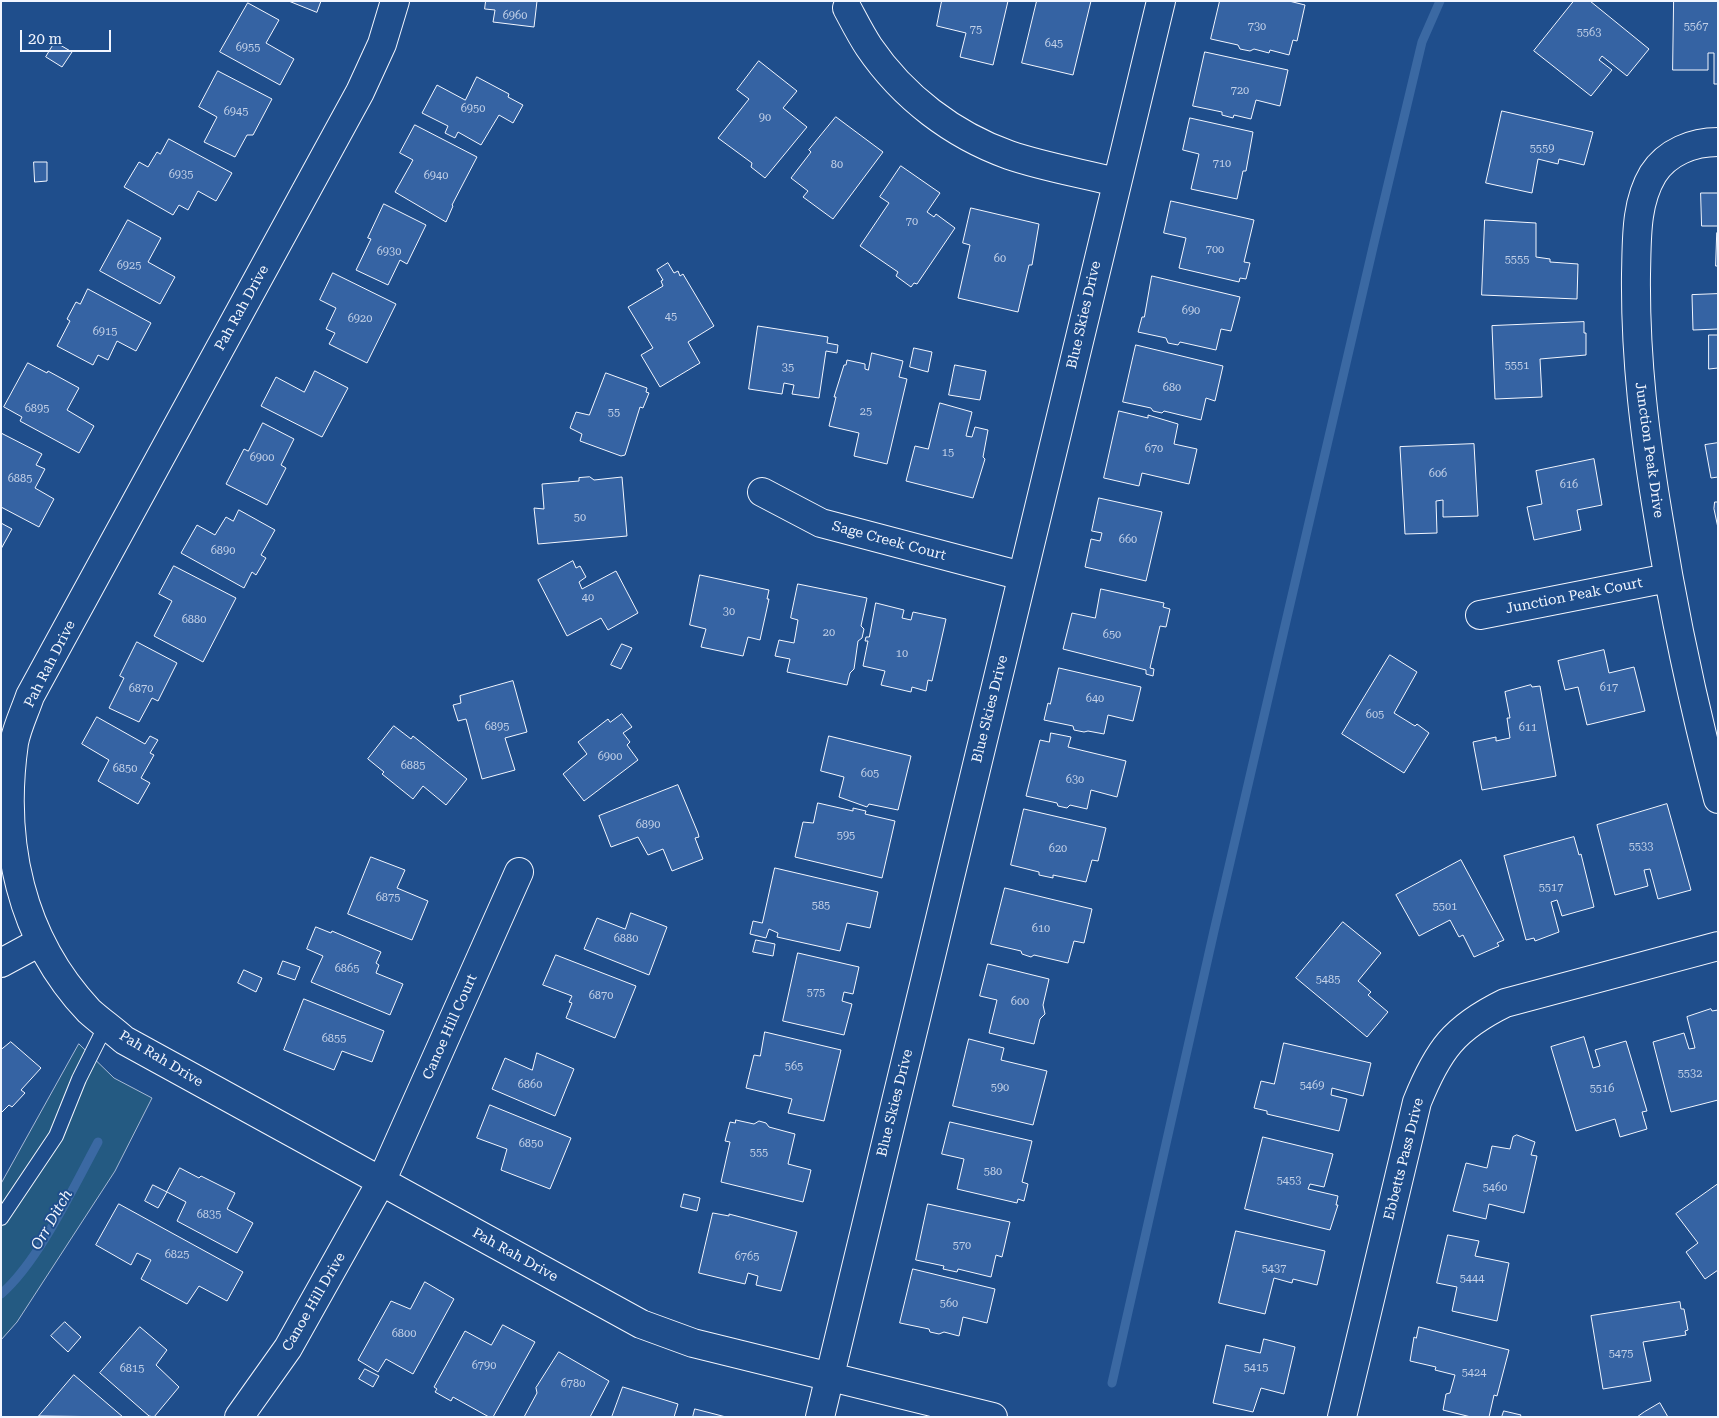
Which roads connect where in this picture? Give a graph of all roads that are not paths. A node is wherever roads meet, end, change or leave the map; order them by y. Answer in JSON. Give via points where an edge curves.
{"nodes":[{"id":1,"x":395,"y":1,"type":"edge"},
{"id":2,"x":1160,"y":1,"type":"edge"},
{"id":3,"x":847,"y":8,"type":"dead end"},
{"id":4,"x":1718,"y":142,"type":"edge"},
{"id":5,"x":1116,"y":182,"type":"junction"},
{"id":6,"x":762,"y":492,"type":"dead end"},
{"id":7,"x":1022,"y":576,"type":"junction"},
{"id":8,"x":1668,"y":578,"type":"junction"},
{"id":9,"x":1480,"y":616,"type":"dead end"},
{"id":10,"x":1718,"y":799,"type":"edge"},
{"id":11,"x":519,"y":872,"type":"dead end"},
{"id":12,"x":38,"y":942,"type":"junction"},
{"id":13,"x":1718,"y":946,"type":"edge"},
{"id":14,"x":1,"y":963,"type":"edge"},
{"id":15,"x":106,"y":1025,"type":"junction"},
{"id":16,"x":381,"y":1182,"type":"junction"},
{"id":17,"x":1,"y":1218,"type":"edge"},
{"id":18,"x":829,"y":1377,"type":"junction"},
{"id":19,"x":239,"y":1417,"type":"edge"},
{"id":20,"x":820,"y":1417,"type":"edge"},
{"id":21,"x":993,"y":1417,"type":"edge"},
{"id":22,"x":1342,"y":1417,"type":"edge"}],
"edges":[{"from":1,"to":12,"type":"street","name":"Pah Rah Drive","via":[[382,44],[360,92],[30,696],[14,741],[6,788],[6,836],[15,883]]},
{"from":2,"to":5,"type":"street","name":"Blue Skies Drive"},
{"from":3,"to":5,"type":"street","via":[[869,47],[895,80],[928,111],[965,135],[1010,155]]},
{"from":4,"to":8,"type":"street","name":"Junction Peak Drive","via":[[1686,147],[1668,157],[1653,174],[1637,224],[1635,329],[1643,423]]},
{"from":5,"to":7,"type":"street","name":"Blue Skies Drive"},
{"from":6,"to":7,"type":"street","name":"Sage Creek Court","via":[[821,523]]},
{"from":7,"to":18,"type":"street","name":"Blue Skies Drive"},
{"from":8,"to":9,"type":"street","name":"Junction Peak Court"},
{"from":8,"to":10,"type":"street","name":"Junction Peak Drive","via":[[1697,721]]},
{"from":11,"to":16,"type":"street","name":"Canoe Hill Court"},
{"from":12,"to":14,"type":"street"},
{"from":12,"to":15,"type":"street","name":"Pah Rah Drive","via":[[60,977],[90,1012]]},
{"from":13,"to":22,"type":"street","name":"Ebbetts Pass Drive","via":[[1505,1003],[1477,1017],[1451,1040],[1431,1068],[1417,1102]]},
{"from":15,"to":16,"type":"street","name":"Pah Rah Drive","via":[[151,1056]]},
{"from":15,"to":17,"type":"lane","via":[[56,1136]]},
{"from":16,"to":18,"type":"street","name":"Pah Rah Drive","via":[[642,1324],[693,1343]]},
{"from":16,"to":19,"type":"street","name":"Canoe Hill Drive","via":[[288,1348]]},
{"from":18,"to":20,"type":"street","name":"Blue Skies Drive"},
{"from":18,"to":21,"type":"street","name":"Pah Rah Drive"}]}
